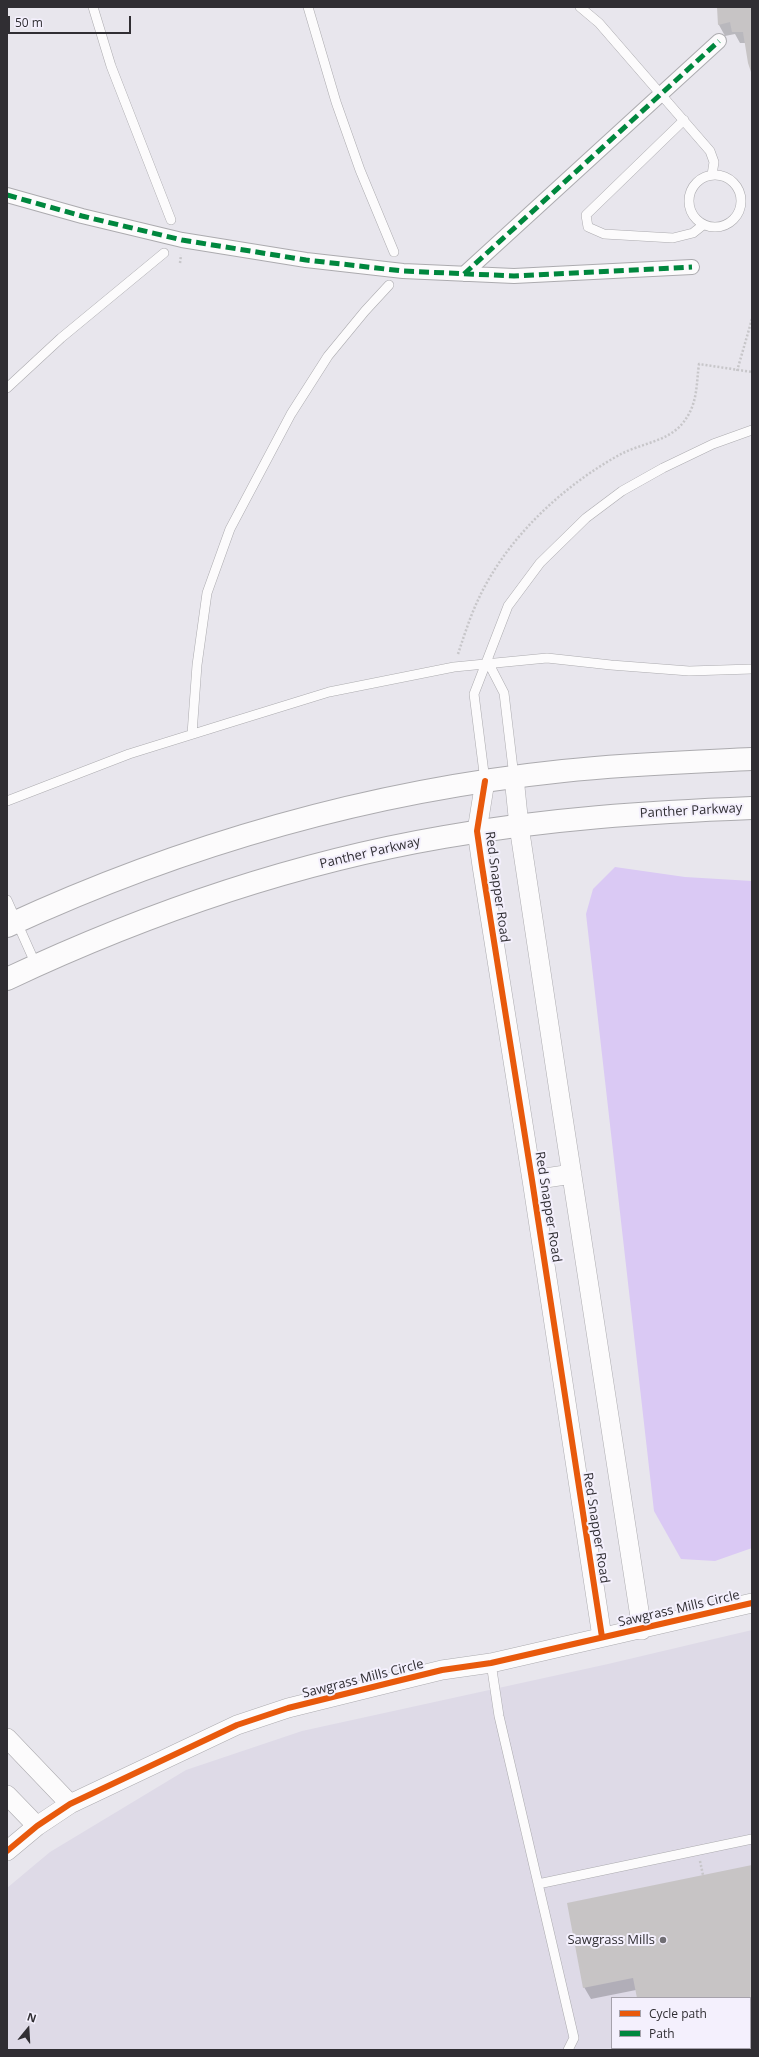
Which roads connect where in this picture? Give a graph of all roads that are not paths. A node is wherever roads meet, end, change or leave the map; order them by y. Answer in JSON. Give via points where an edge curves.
{"nodes":[{"id":1,"x":93,"y":7,"type":"edge"},
{"id":2,"x":308,"y":7,"type":"edge"},
{"id":3,"x":580,"y":7,"type":"edge"},
{"id":4,"x":719,"y":41,"type":"dead end"},
{"id":5,"x":661,"y":94,"type":"junction"},
{"id":6,"x":684,"y":120,"type":"junction"},
{"id":7,"x":712,"y":175,"type":"junction"},
{"id":8,"x":7,"y":195,"type":"edge"},
{"id":9,"x":171,"y":220,"type":"dead end"},
{"id":10,"x":703,"y":225,"type":"junction"},
{"id":11,"x":394,"y":252,"type":"dead end"},
{"id":12,"x":164,"y":253,"type":"dead end"},
{"id":13,"x":692,"y":267,"type":"dead end"},
{"id":14,"x":464,"y":274,"type":"junction"},
{"id":15,"x":389,"y":285,"type":"dead end"},
{"id":16,"x":7,"y":388,"type":"edge"},
{"id":17,"x":752,"y":430,"type":"edge"},
{"id":18,"x":488,"y":662,"type":"junction"},
{"id":19,"x":752,"y":669,"type":"edge"},
{"id":20,"x":192,"y":734,"type":"junction"},
{"id":21,"x":752,"y":759,"type":"edge"},
{"id":22,"x":514,"y":777,"type":"junction"},
{"id":23,"x":485,"y":781,"type":"junction"},
{"id":24,"x":7,"y":801,"type":"edge"},
{"id":25,"x":752,"y":808,"type":"edge"},
{"id":26,"x":519,"y":826,"type":"junction"},
{"id":27,"x":477,"y":831,"type":"junction"},
{"id":28,"x":7,"y":900,"type":"edge"},
{"id":29,"x":12,"y":923,"type":"edge"},
{"id":30,"x":36,"y":965,"type":"junction"},
{"id":31,"x":7,"y":979,"type":"edge"},
{"id":32,"x":572,"y":1174,"type":"junction"},
{"id":33,"x":532,"y":1180,"type":"junction"},
{"id":34,"x":752,"y":1603,"type":"edge"},
{"id":35,"x":642,"y":1630,"type":"junction"},
{"id":36,"x":602,"y":1637,"type":"junction"},
{"id":37,"x":491,"y":1663,"type":"junction"},
{"id":38,"x":7,"y":1738,"type":"edge"},
{"id":39,"x":7,"y":1795,"type":"edge"},
{"id":40,"x":70,"y":1804,"type":"junction"},
{"id":41,"x":37,"y":1826,"type":"junction"},
{"id":42,"x":752,"y":1839,"type":"edge"},
{"id":43,"x":7,"y":1851,"type":"edge"},
{"id":44,"x":538,"y":1884,"type":"junction"},
{"id":45,"x":568,"y":2050,"type":"edge"}],
"edges":[{"from":1,"to":9,"type":"lane","via":[[111,66]]},
{"from":2,"to":11,"type":"lane","via":[[336,102],[360,170]]},
{"from":3,"to":5,"type":"lane","via":[[599,23]]},
{"from":4,"to":5,"type":"street"},
{"from":5,"to":6,"type":"lane"},
{"from":5,"to":14,"type":"street"},
{"from":6,"to":7,"type":"lane","via":[[710,151],[714,162]]},
{"from":6,"to":10,"type":"lane","via":[[586,215],[588,227],[604,234],[673,238],[693,233]]},
{"from":7,"to":10,"type":"lane","via":[[703,177],[695,183],[688,201],[690,211]]},
{"from":7,"to":10,"type":"lane","via":[[731,180],[738,187],[741,206],[731,223],[712,228]]},
{"from":8,"to":14,"type":"street","via":[[82,216],[190,241],[306,260],[403,271]]},
{"from":12,"to":16,"type":"lane","via":[[61,338]]},
{"from":13,"to":14,"type":"street","via":[[514,276]]},
{"from":15,"to":20,"type":"lane","via":[[328,356],[290,414],[230,529],[207,593],[197,665]]},
{"from":17,"to":18,"type":"lane","via":[[714,444],[663,468],[622,491],[586,518],[540,563],[508,606]]},
{"from":18,"to":19,"type":"lane","via":[[547,658],[689,671]]},
{"from":18,"to":20,"type":"lane","via":[[330,692]]},
{"from":18,"to":22,"type":"lane","via":[[504,693]]},
{"from":18,"to":23,"type":"lane","via":[[474,694]]},
{"from":20,"to":24,"type":"lane","via":[[129,754]]},
{"from":21,"to":22,"type":"main road","via":[[615,766]]},
{"from":22,"to":23,"type":"main road"},
{"from":22,"to":26,"type":"street"},
{"from":23,"to":27,"type":"street","name":"Red Snapper Road"},
{"from":23,"to":29,"type":"main road","via":[[391,798],[280,825],[138,871]]},
{"from":25,"to":26,"type":"main road","name":"Panther Parkway","via":[[612,815]]},
{"from":26,"to":27,"type":"main road","name":"Panther Parkway"},
{"from":26,"to":32,"type":"street"},
{"from":27,"to":30,"type":"main road","name":"Panther Parkway","via":[[362,854],[219,894],[126,927]]},
{"from":27,"to":33,"type":"street","name":"Red Snapper Road"},
{"from":28,"to":29,"type":"lane"},
{"from":29,"to":30,"type":"lane"},
{"from":30,"to":31,"type":"main road","name":"Panther Parkway"},
{"from":32,"to":33,"type":"street"},
{"from":32,"to":35,"type":"street"},
{"from":33,"to":36,"type":"street","name":"Red Snapper Road"},
{"from":34,"to":35,"type":"street","name":"Sawgrass Mills Circle"},
{"from":35,"to":36,"type":"street","name":"Sawgrass Mills Circle"},
{"from":36,"to":37,"type":"street","name":"Sawgrass Mills Circle"},
{"from":37,"to":40,"type":"street","name":"Sawgrass Mills Circle","via":[[442,1670],[288,1708],[237,1725]]},
{"from":37,"to":44,"type":"lane","via":[[499,1716]]},
{"from":38,"to":40,"type":"street"},
{"from":39,"to":41,"type":"street"},
{"from":40,"to":41,"type":"street","name":"Sawgrass Mills Circle"},
{"from":41,"to":43,"type":"street","name":"Sawgrass Mills Circle"},
{"from":42,"to":44,"type":"lane"},
{"from":44,"to":45,"type":"lane","via":[[574,2038]]}]}
